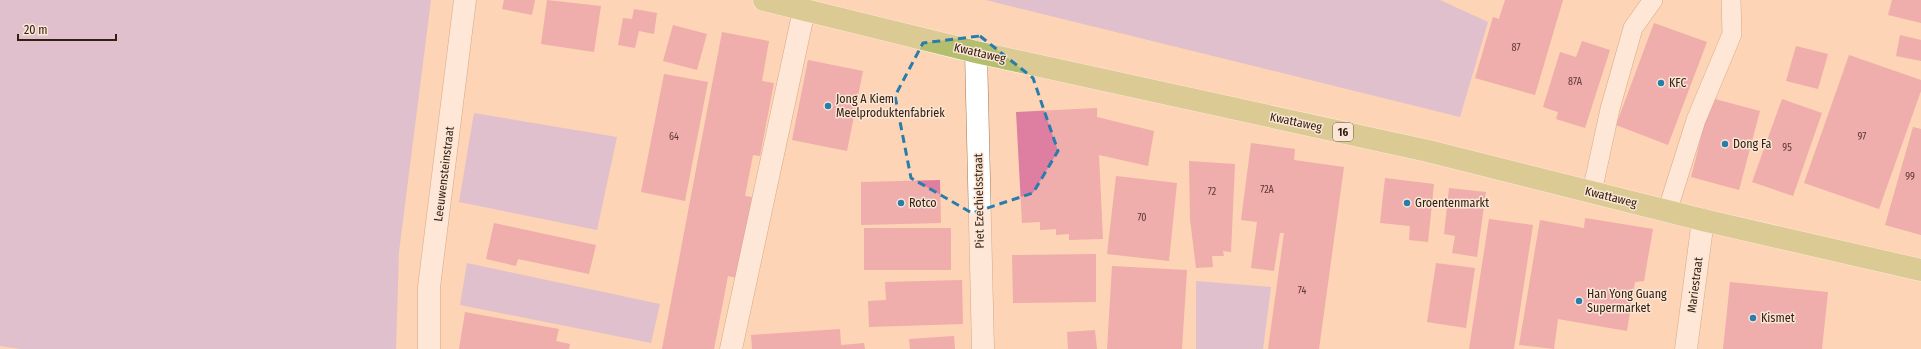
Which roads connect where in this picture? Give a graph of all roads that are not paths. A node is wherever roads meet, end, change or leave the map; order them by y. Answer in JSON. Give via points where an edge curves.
{"nodes":[{"id":1,"x":465,"y":0,"type":"edge"},
{"id":2,"x":764,"y":0,"type":"edge"},
{"id":3,"x":1653,"y":0,"type":"edge"},
{"id":4,"x":1731,"y":0,"type":"edge"},
{"id":5,"x":804,"y":10,"type":"junction"},
{"id":6,"x":976,"y":52,"type":"junction"},
{"id":7,"x":1592,"y":192,"type":"junction"},
{"id":8,"x":1667,"y":212,"type":"junction"},
{"id":9,"x":1703,"y":220,"type":"junction"},
{"id":10,"x":1921,"y":270,"type":"edge"},
{"id":11,"x":429,"y":349,"type":"edge"},
{"id":12,"x":730,"y":349,"type":"edge"},
{"id":13,"x":983,"y":349,"type":"edge"},
{"id":14,"x":1686,"y":349,"type":"edge"}],
"edges":[{"from":1,"to":11,"type":"street","name":"Leeuwensteinstraat","via":[[429,287]]},
{"from":2,"to":5,"type":"main road","name":"Kwattaweg","number":"16"},
{"from":3,"to":7,"type":"lane","via":[[1633,28],[1610,109]]},
{"from":4,"to":8,"type":"lane","via":[[1732,34],[1696,120]]},
{"from":5,"to":6,"type":"main road","name":"Kwattaweg","number":"16"},
{"from":5,"to":12,"type":"street"},
{"from":6,"to":7,"type":"main road","name":"Kwattaweg","number":"16","via":[[1428,151]]},
{"from":6,"to":13,"type":"street","name":"Piet Ezechielsstraat"},
{"from":7,"to":8,"type":"main road","name":"Kwattaweg","number":"16"},
{"from":8,"to":9,"type":"main road","name":"Kwattaweg","number":"16"},
{"from":9,"to":10,"type":"main road","name":"Kwattaweg","number":"16"},
{"from":9,"to":14,"type":"street","name":"Mariestraat"}]}
